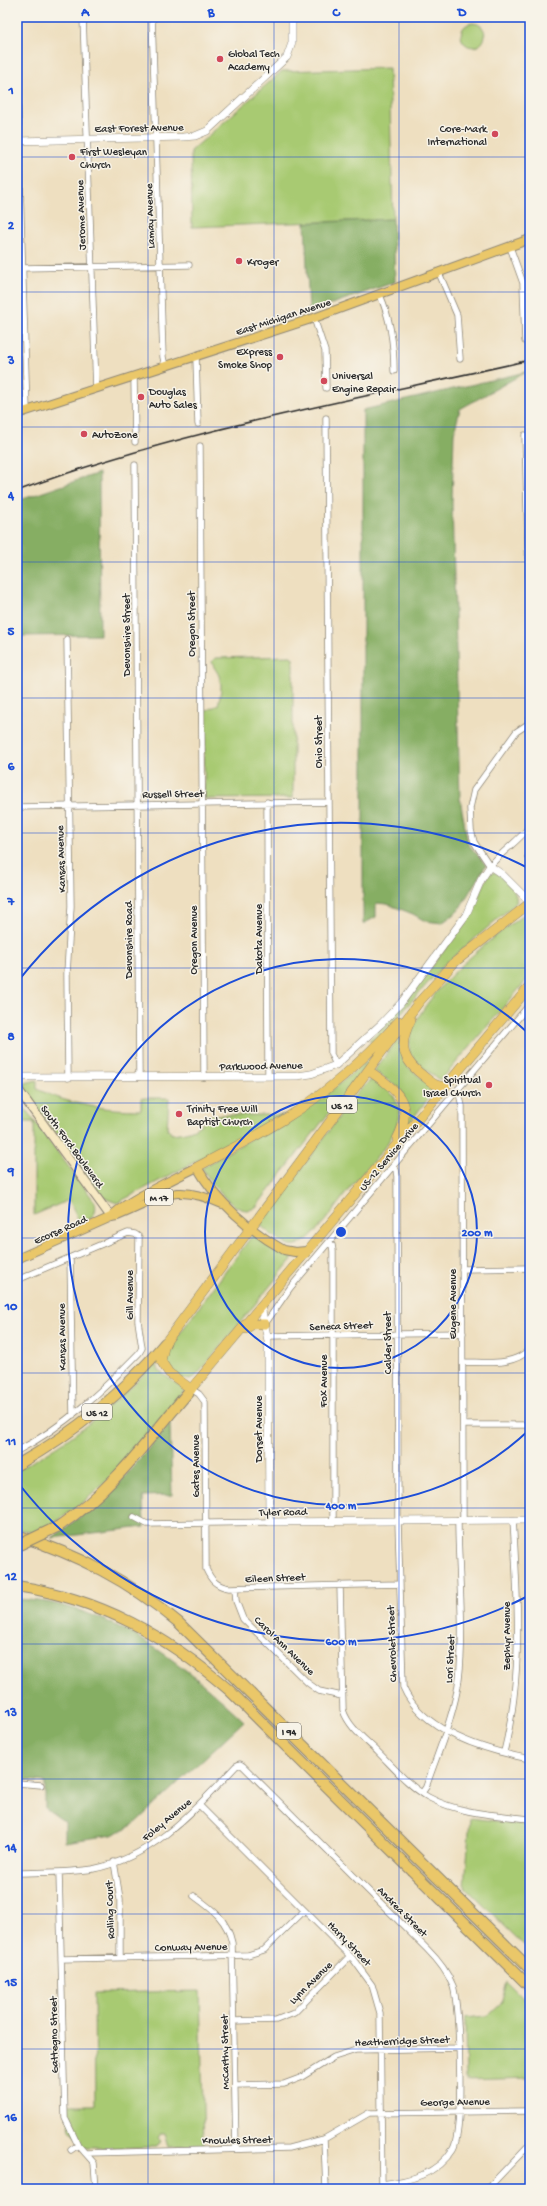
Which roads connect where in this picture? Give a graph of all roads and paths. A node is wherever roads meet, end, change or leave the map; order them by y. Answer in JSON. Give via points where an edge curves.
{"nodes":[{"id":1,"x":83,"y":17,"type":"edge"},
{"id":2,"x":152,"y":17,"type":"edge"},
{"id":3,"x":292,"y":17,"type":"edge"},
{"id":4,"x":17,"y":88,"type":"edge"},
{"id":5,"x":156,"y":138,"type":"junction"},
{"id":6,"x":87,"y":139,"type":"junction"},
{"id":7,"x":18,"y":141,"type":"edge"},
{"id":8,"x":530,"y":239,"type":"edge"},
{"id":9,"x":510,"y":247,"type":"junction"},
{"id":10,"x":189,"y":265,"type":"dead end"},
{"id":11,"x":91,"y":266,"type":"junction"},
{"id":12,"x":160,"y":266,"type":"junction"},
{"id":13,"x":22,"y":268,"type":"junction"},
{"id":14,"x":439,"y":273,"type":"junction"},
{"id":15,"x":380,"y":295,"type":"junction"},
{"id":16,"x":314,"y":318,"type":"junction"},
{"id":17,"x":525,"y":341,"type":"dead end"},
{"id":18,"x":196,"y":356,"type":"junction"},
{"id":19,"x":460,"y":359,"type":"dead end"},
{"id":20,"x":165,"y":366,"type":"junction"},
{"id":21,"x":394,"y":371,"type":"dead end"},
{"id":22,"x":134,"y":377,"type":"junction"},
{"id":23,"x":326,"y":388,"type":"dead end"},
{"id":24,"x":96,"y":389,"type":"junction"},
{"id":25,"x":27,"y":411,"type":"junction"},
{"id":26,"x":17,"y":414,"type":"edge"},
{"id":27,"x":326,"y":418,"type":"dead end"},
{"id":28,"x":198,"y":424,"type":"dead end"},
{"id":29,"x":525,"y":435,"type":"dead end"},
{"id":30,"x":135,"y":442,"type":"dead end"},
{"id":31,"x":200,"y":446,"type":"dead end"},
{"id":32,"x":134,"y":465,"type":"dead end"},
{"id":33,"x":530,"y":620,"type":"edge"},
{"id":34,"x":67,"y":639,"type":"dead end"},
{"id":35,"x":530,"y":717,"type":"edge"},
{"id":36,"x":267,"y":802,"type":"junction"},
{"id":37,"x":329,"y":802,"type":"junction"},
{"id":38,"x":202,"y":803,"type":"junction"},
{"id":39,"x":137,"y":804,"type":"junction"},
{"id":40,"x":68,"y":806,"type":"junction"},
{"id":41,"x":17,"y":808,"type":"edge"},
{"id":42,"x":530,"y":826,"type":"edge"},
{"id":43,"x":490,"y":866,"type":"junction"},
{"id":44,"x":530,"y":902,"type":"edge"},
{"id":45,"x":433,"y":985,"type":"junction"},
{"id":46,"x":530,"y":986,"type":"edge"},
{"id":47,"x":530,"y":1004,"type":"edge"},
{"id":48,"x":336,"y":1065,"type":"junction"},
{"id":49,"x":368,"y":1071,"type":"junction"},
{"id":50,"x":268,"y":1076,"type":"junction"},
{"id":51,"x":17,"y":1077,"type":"edge"},
{"id":52,"x":139,"y":1077,"type":"junction"},
{"id":53,"x":204,"y":1077,"type":"junction"},
{"id":54,"x":68,"y":1078,"type":"junction"},
{"id":55,"x":445,"y":1086,"type":"junction"},
{"id":56,"x":17,"y":1088,"type":"edge"},
{"id":57,"x":458,"y":1089,"type":"junction"},
{"id":58,"x":391,"y":1151,"type":"junction"},
{"id":59,"x":197,"y":1167,"type":"junction"},
{"id":60,"x":393,"y":1167,"type":"junction"},
{"id":61,"x":224,"y":1205,"type":"junction"},
{"id":62,"x":111,"y":1217,"type":"junction"},
{"id":63,"x":252,"y":1226,"type":"junction"},
{"id":64,"x":329,"y":1242,"type":"junction"},
{"id":65,"x":306,"y":1251,"type":"junction"},
{"id":66,"x":70,"y":1258,"type":"junction"},
{"id":67,"x":17,"y":1259,"type":"edge"},
{"id":68,"x":530,"y":1268,"type":"edge"},
{"id":69,"x":462,"y":1269,"type":"junction"},
{"id":70,"x":17,"y":1280,"type":"edge"},
{"id":71,"x":261,"y":1306,"type":"junction"},
{"id":72,"x":265,"y":1325,"type":"junction"},
{"id":73,"x":463,"y":1332,"type":"junction"},
{"id":74,"x":398,"y":1333,"type":"junction"},
{"id":75,"x":333,"y":1335,"type":"junction"},
{"id":76,"x":268,"y":1336,"type":"junction"},
{"id":77,"x":165,"y":1343,"type":"junction"},
{"id":78,"x":530,"y":1350,"type":"edge"},
{"id":79,"x":463,"y":1362,"type":"junction"},
{"id":80,"x":201,"y":1376,"type":"junction"},
{"id":81,"x":191,"y":1389,"type":"junction"},
{"id":82,"x":72,"y":1415,"type":"junction"},
{"id":83,"x":463,"y":1425,"type":"junction"},
{"id":84,"x":530,"y":1425,"type":"edge"},
{"id":85,"x":17,"y":1451,"type":"edge"},
{"id":86,"x":17,"y":1465,"type":"edge"},
{"id":87,"x":134,"y":1517,"type":"dead end"},
{"id":88,"x":460,"y":1520,"type":"junction"},
{"id":89,"x":513,"y":1520,"type":"junction"},
{"id":90,"x":530,"y":1520,"type":"edge"},
{"id":91,"x":398,"y":1521,"type":"junction"},
{"id":92,"x":269,"y":1522,"type":"junction"},
{"id":93,"x":333,"y":1522,"type":"junction"},
{"id":94,"x":205,"y":1524,"type":"junction"},
{"id":95,"x":17,"y":1536,"type":"edge"},
{"id":96,"x":17,"y":1546,"type":"edge"},
{"id":97,"x":399,"y":1584,"type":"junction"},
{"id":98,"x":340,"y":1585,"type":"junction"},
{"id":99,"x":17,"y":1586,"type":"edge"},
{"id":100,"x":235,"y":1588,"type":"junction"},
{"id":101,"x":342,"y":1696,"type":"junction"},
{"id":102,"x":445,"y":1731,"type":"junction"},
{"id":103,"x":504,"y":1752,"type":"junction"},
{"id":104,"x":530,"y":1759,"type":"edge"},
{"id":105,"x":243,"y":1766,"type":"joint"},
{"id":106,"x":17,"y":1783,"type":"edge"},
{"id":107,"x":42,"y":1785,"type":"dead end"},
{"id":108,"x":422,"y":1793,"type":"junction"},
{"id":109,"x":199,"y":1805,"type":"junction"},
{"id":110,"x":530,"y":1819,"type":"edge"},
{"id":111,"x":114,"y":1862,"type":"junction"},
{"id":112,"x":59,"y":1872,"type":"junction"},
{"id":113,"x":17,"y":1873,"type":"edge"},
{"id":114,"x":194,"y":1896,"type":"dead end"},
{"id":115,"x":304,"y":1911,"type":"junction"},
{"id":116,"x":232,"y":1955,"type":"junction"},
{"id":117,"x":350,"y":1956,"type":"junction"},
{"id":118,"x":120,"y":1957,"type":"junction"},
{"id":119,"x":61,"y":1959,"type":"junction"},
{"id":120,"x":530,"y":1969,"type":"edge"},
{"id":121,"x":530,"y":1987,"type":"edge"},
{"id":122,"x":234,"y":2021,"type":"junction"},
{"id":123,"x":458,"y":2048,"type":"junction"},
{"id":124,"x":380,"y":2049,"type":"junction"},
{"id":125,"x":235,"y":2084,"type":"junction"},
{"id":126,"x":530,"y":2110,"type":"edge"},
{"id":127,"x":459,"y":2111,"type":"junction"},
{"id":128,"x":380,"y":2113,"type":"junction"},
{"id":129,"x":324,"y":2139,"type":"junction"},
{"id":130,"x":530,"y":2144,"type":"edge"},
{"id":131,"x":78,"y":2145,"type":"junction"},
{"id":132,"x":236,"y":2149,"type":"junction"},
{"id":133,"x":71,"y":2150,"type":"dead end"},
{"id":134,"x":86,"y":2153,"type":"junction"},
{"id":135,"x":382,"y":2186,"type":"edge"},
{"id":136,"x":96,"y":2189,"type":"edge"},
{"id":137,"x":326,"y":2189,"type":"edge"},
{"id":138,"x":487,"y":2189,"type":"edge"}],
"edges":[{"from":1,"to":6,"type":"street","name":"Jerome Avenue"},
{"from":2,"to":5,"type":"street","name":"Lamay Avenue"},
{"from":3,"to":5,"type":"street","name":"East Forest Avenue","via":[[290,50],[282,64],[207,131],[195,136]]},
{"from":4,"to":7,"type":"street"},
{"from":5,"to":6,"type":"street","name":"East Forest Avenue"},
{"from":5,"to":12,"type":"street","name":"Lamay Avenue"},
{"from":6,"to":7,"type":"street","name":"East Forest Avenue"},
{"from":6,"to":11,"type":"street","name":"Jerome Avenue"},
{"from":7,"to":13,"type":"street"},
{"from":8,"to":9,"type":"main road","name":"East Michigan Avenue"},
{"from":9,"to":14,"type":"main road","name":"East Michigan Avenue"},
{"from":9,"to":17,"type":"street","via":[[523,283]]},
{"from":10,"to":12,"type":"street"},
{"from":11,"to":12,"type":"street"},
{"from":11,"to":13,"type":"street"},
{"from":11,"to":24,"type":"street","name":"Jerome Avenue"},
{"from":12,"to":20,"type":"street","name":"Lamay Avenue"},
{"from":13,"to":25,"type":"street"},
{"from":14,"to":15,"type":"main road","name":"East Michigan Avenue"},
{"from":14,"to":19,"type":"street","via":[[457,315]]},
{"from":15,"to":16,"type":"main road","name":"East Michigan Avenue"},
{"from":15,"to":21,"type":"street","via":[[394,342]]},
{"from":16,"to":18,"type":"main road","name":"East Michigan Avenue"},
{"from":16,"to":23,"type":"street","via":[[325,351]]},
{"from":18,"to":20,"type":"main road","name":"East Michigan Avenue"},
{"from":18,"to":28,"type":"street"},
{"from":20,"to":22,"type":"main road","name":"East Michigan Avenue"},
{"from":22,"to":24,"type":"main road","name":"East Michigan Avenue"},
{"from":22,"to":30,"type":"street"},
{"from":24,"to":25,"type":"main road","name":"East Michigan Avenue"},
{"from":25,"to":26,"type":"main road","name":"East Michigan Avenue"},
{"from":27,"to":37,"type":"street","name":"Ohio Street"},
{"from":29,"to":33,"type":"street"},
{"from":31,"to":38,"type":"street","name":"Oregon Street"},
{"from":32,"to":39,"type":"street","name":"Devonshire Street"},
{"from":34,"to":40,"type":"street","name":"Kansas Avenue"},
{"from":35,"to":43,"type":"street","via":[[528,724],[516,732],[474,790],[470,808],[471,830],[474,842]]},
{"from":36,"to":37,"type":"street","name":"Russell Street"},
{"from":36,"to":38,"type":"street","name":"Russell Street"},
{"from":36,"to":50,"type":"street","name":"Dakota Avenue"},
{"from":37,"to":48,"type":"street","name":"Ohio Street","via":[[331,1054]]},
{"from":38,"to":39,"type":"street","name":"Russell Street"},
{"from":38,"to":53,"type":"street","name":"Oregon Avenue"},
{"from":39,"to":40,"type":"street","name":"Russell Street"},
{"from":39,"to":52,"type":"street","name":"Devonshire Road"},
{"from":40,"to":41,"type":"street","name":"Russell Street"},
{"from":40,"to":54,"type":"street","name":"Kansas Avenue","via":[[71,906],[67,973]]},
{"from":42,"to":43,"type":"street","name":"Parkwood Avenue"},
{"from":43,"to":44,"type":"street","via":[[503,874]]},
{"from":43,"to":48,"type":"street","name":"Parkwood Avenue","via":[[466,915],[401,1003],[361,1044]]},
{"from":44,"to":45,"type":"highway","name":"US 12","number":"US 12","via":[[469,950]]},
{"from":45,"to":49,"type":"highway","name":"US 12","number":"US 12"},
{"from":45,"to":55,"type":"highway","via":[[406,1030],[404,1052],[410,1066],[416,1071],[436,1085]]},
{"from":45,"to":59,"type":"highway","via":[[372,1051],[323,1092],[282,1120]]},
{"from":46,"to":55,"type":"highway"},
{"from":47,"to":57,"type":"street","name":"US-12 Service Drive"},
{"from":48,"to":50,"type":"street","name":"Parkwood Avenue","via":[[311,1074]]},
{"from":49,"to":58,"type":"highway","via":[[392,1087],[403,1100],[402,1125]]},
{"from":49,"to":63,"type":"highway","name":"US 12","number":"US 12"},
{"from":50,"to":53,"type":"street","name":"Parkwood Avenue"},
{"from":51,"to":54,"type":"street","name":"Parkwood Avenue"},
{"from":52,"to":53,"type":"street","name":"Parkwood Avenue"},
{"from":52,"to":54,"type":"street","name":"Parkwood Avenue"},
{"from":55,"to":58,"type":"highway"},
{"from":56,"to":62,"type":"main road","name":"South Ford Boulevard"},
{"from":57,"to":60,"type":"street","name":"US-12 Service Drive"},
{"from":57,"to":69,"type":"street","name":"Eugene Avenue","via":[[462,1106]]},
{"from":58,"to":65,"type":"highway"},
{"from":59,"to":61,"type":"main road","name":"Ecorse Road","number":"M 17"},
{"from":59,"to":62,"type":"main road","name":"Ecorse Road","number":"M 17","via":[[127,1205]]},
{"from":60,"to":64,"type":"street","name":"US-12 Service Drive"},
{"from":60,"to":74,"type":"street","name":"Calder Street","via":[[397,1176]]},
{"from":61,"to":62,"type":"main road","name":"Ecorse Road","number":"M 17","via":[[200,1194],[179,1192]]},
{"from":61,"to":63,"type":"main road","name":"Ecorse Road","number":"M 17"},
{"from":62,"to":67,"type":"main road","name":"Ecorse Road","number":"M 17"},
{"from":63,"to":65,"type":"main road","name":"Ecorse Road","number":"M 17","via":[[284,1250]]},
{"from":63,"to":77,"type":"highway","number":"US 12"},
{"from":64,"to":72,"type":"street","name":"US-12 Service Drive","via":[[290,1288]]},
{"from":64,"to":75,"type":"street","name":"Fox Avenue","via":[[332,1247]]},
{"from":65,"to":71,"type":"highway"},
{"from":66,"to":70,"type":"street"},
{"from":66,"to":82,"type":"street","name":"Kansas Avenue"},
{"from":66,"to":82,"type":"street","name":"Gill Avenue","via":[[128,1233],[138,1237],[138,1321],[142,1348],[104,1389]]},
{"from":68,"to":69,"type":"street"},
{"from":69,"to":73,"type":"street","name":"Eugene Avenue"},
{"from":71,"to":72,"type":"street"},
{"from":71,"to":80,"type":"highway"},
{"from":72,"to":76,"type":"street","name":"Dorset Avenue"},
{"from":72,"to":80,"type":"highway","via":[[250,1325],[207,1374]]},
{"from":73,"to":74,"type":"street","name":"Seneca Street"},
{"from":73,"to":79,"type":"street","name":"Eugene Avenue"},
{"from":74,"to":75,"type":"street","name":"Seneca Street"},
{"from":74,"to":91,"type":"street","name":"Calder Street"},
{"from":75,"to":76,"type":"street","name":"Seneca Street"},
{"from":75,"to":93,"type":"street","name":"Fox Avenue"},
{"from":76,"to":92,"type":"street","name":"Dorset Avenue"},
{"from":77,"to":81,"type":"highway","via":[[161,1356],[162,1365]]},
{"from":77,"to":86,"type":"highway","number":"US 12","via":[[129,1384],[97,1412],[66,1436]]},
{"from":78,"to":79,"type":"street","via":[[510,1361]]},
{"from":79,"to":83,"type":"street","name":"Eugene Avenue"},
{"from":80,"to":81,"type":"highway"},
{"from":81,"to":94,"type":"street","name":"Gates Avenue","via":[[203,1398],[205,1407]]},
{"from":81,"to":96,"type":"highway","bridge":true,"via":[[108,1486],[85,1507],[59,1526]]},
{"from":82,"to":85,"type":"street"},
{"from":83,"to":84,"type":"street"},
{"from":83,"to":88,"type":"street","name":"Eugene Avenue"},
{"from":87,"to":94,"type":"street","name":"Tyler Road","via":[[146,1524]]},
{"from":88,"to":89,"type":"street","name":"Tyler Road"},
{"from":88,"to":91,"type":"street","name":"Tyler Road"},
{"from":88,"to":102,"type":"street","name":"Lori Street","via":[[461,1656],[454,1704]]},
{"from":89,"to":90,"type":"street","name":"Tyler Road"},
{"from":89,"to":103,"type":"street","name":"Zephyr Avenue","via":[[517,1656],[511,1723]]},
{"from":91,"to":93,"type":"street","name":"Tyler Road"},
{"from":91,"to":97,"type":"street","name":"Chevrolet Street"},
{"from":92,"to":93,"type":"street","name":"Tyler Road"},
{"from":92,"to":94,"type":"street","name":"Tyler Road"},
{"from":94,"to":100,"type":"street","name":"Eileen Street","via":[[206,1569],[210,1578],[221,1587]]},
{"from":95,"to":120,"type":"highway","number":"I 94","via":[[93,1564],[159,1606],[194,1637]]},
{"from":97,"to":98,"type":"street","name":"Eileen Street"},
{"from":97,"to":102,"type":"street","name":"Chevrolet Street","via":[[403,1687],[413,1704]]},
{"from":98,"to":100,"type":"street","name":"Eileen Street"},
{"from":98,"to":101,"type":"street"},
{"from":99,"to":121,"type":"highway","number":"I 94","via":[[61,1595],[114,1614],[144,1628],[188,1655],[235,1695]]},
{"from":100,"to":101,"type":"street","name":"Carol Ann Avenue","via":[[236,1601],[243,1619],[308,1683],[319,1691]]},
{"from":101,"to":108,"type":"street","via":[[343,1710],[352,1727]]},
{"from":102,"to":103,"type":"street","name":"Chevrolet Street"},
{"from":102,"to":108,"type":"street","name":"Lori Street"},
{"from":103,"to":104,"type":"street","name":"Chevrolet Street"},
{"from":105,"to":109,"type":"street","name":"Foley Avenue","via":[[236,1766]]},
{"from":105,"to":123,"type":"street","name":"Andrea Street","via":[[440,1963],[448,1975],[455,1996]]},
{"from":106,"to":107,"type":"street"},
{"from":108,"to":110,"type":"street","via":[[441,1803],[469,1811]]},
{"from":109,"to":111,"type":"street","name":"Foley Avenue","via":[[150,1847]]},
{"from":109,"to":115,"type":"street","name":"Harry Street"},
{"from":111,"to":112,"type":"street","name":"Foley Avenue","via":[[91,1869]]},
{"from":111,"to":118,"type":"street","name":"Rolling Court","via":[[120,1899]]},
{"from":112,"to":113,"type":"street","name":"Foley Avenue"},
{"from":112,"to":119,"type":"street","name":"Gattegno Street"},
{"from":114,"to":116,"type":"street","name":"McCarthy Street","via":[[217,1912],[223,1921],[230,1932]]},
{"from":115,"to":116,"type":"street","name":"Conway Avenue","via":[[264,1950],[248,1955]]},
{"from":115,"to":117,"type":"street","name":"Harry Street"},
{"from":116,"to":118,"type":"street","name":"Conway Avenue"},
{"from":116,"to":122,"type":"street","name":"McCarthy Street"},
{"from":117,"to":122,"type":"street","name":"Lynn Avenue","via":[[294,2012],[276,2020]]},
{"from":117,"to":124,"type":"street","name":"Harry Street","via":[[366,1975],[378,2001]]},
{"from":118,"to":119,"type":"street","name":"Conway Avenue"},
{"from":119,"to":131,"type":"street","name":"Gattegno Street","via":[[65,2118]]},
{"from":122,"to":125,"type":"street","name":"McCarthy Street"},
{"from":123,"to":124,"type":"street","name":"Heatherridge Street"},
{"from":123,"to":127,"type":"street","name":"Andrea Street"},
{"from":124,"to":125,"type":"street","name":"Heatherridge Street","via":[[347,2052],[284,2084]]},
{"from":124,"to":128,"type":"street","name":"Harry Street"},
{"from":125,"to":132,"type":"street","name":"McCarthy Street"},
{"from":126,"to":127,"type":"street","name":"George Avenue"},
{"from":127,"to":128,"type":"street","name":"George Avenue"},
{"from":127,"to":135,"type":"street","name":"Andrea Street","via":[[453,2148],[441,2163],[419,2177]]},
{"from":128,"to":129,"type":"street","name":"Knowles Street","via":[[363,2115]]},
{"from":128,"to":135,"type":"street","name":"Harry Street"},
{"from":129,"to":132,"type":"street","name":"Knowles Street","via":[[289,2148]]},
{"from":129,"to":137,"type":"street"},
{"from":130,"to":138,"type":"street"},
{"from":131,"to":133,"type":"street"},
{"from":131,"to":134,"type":"street","name":"Gattegno Street"},
{"from":132,"to":134,"type":"street","name":"Knowles Street"},
{"from":134,"to":136,"type":"street","name":"Gattegno Street","via":[[94,2164]]}]}
